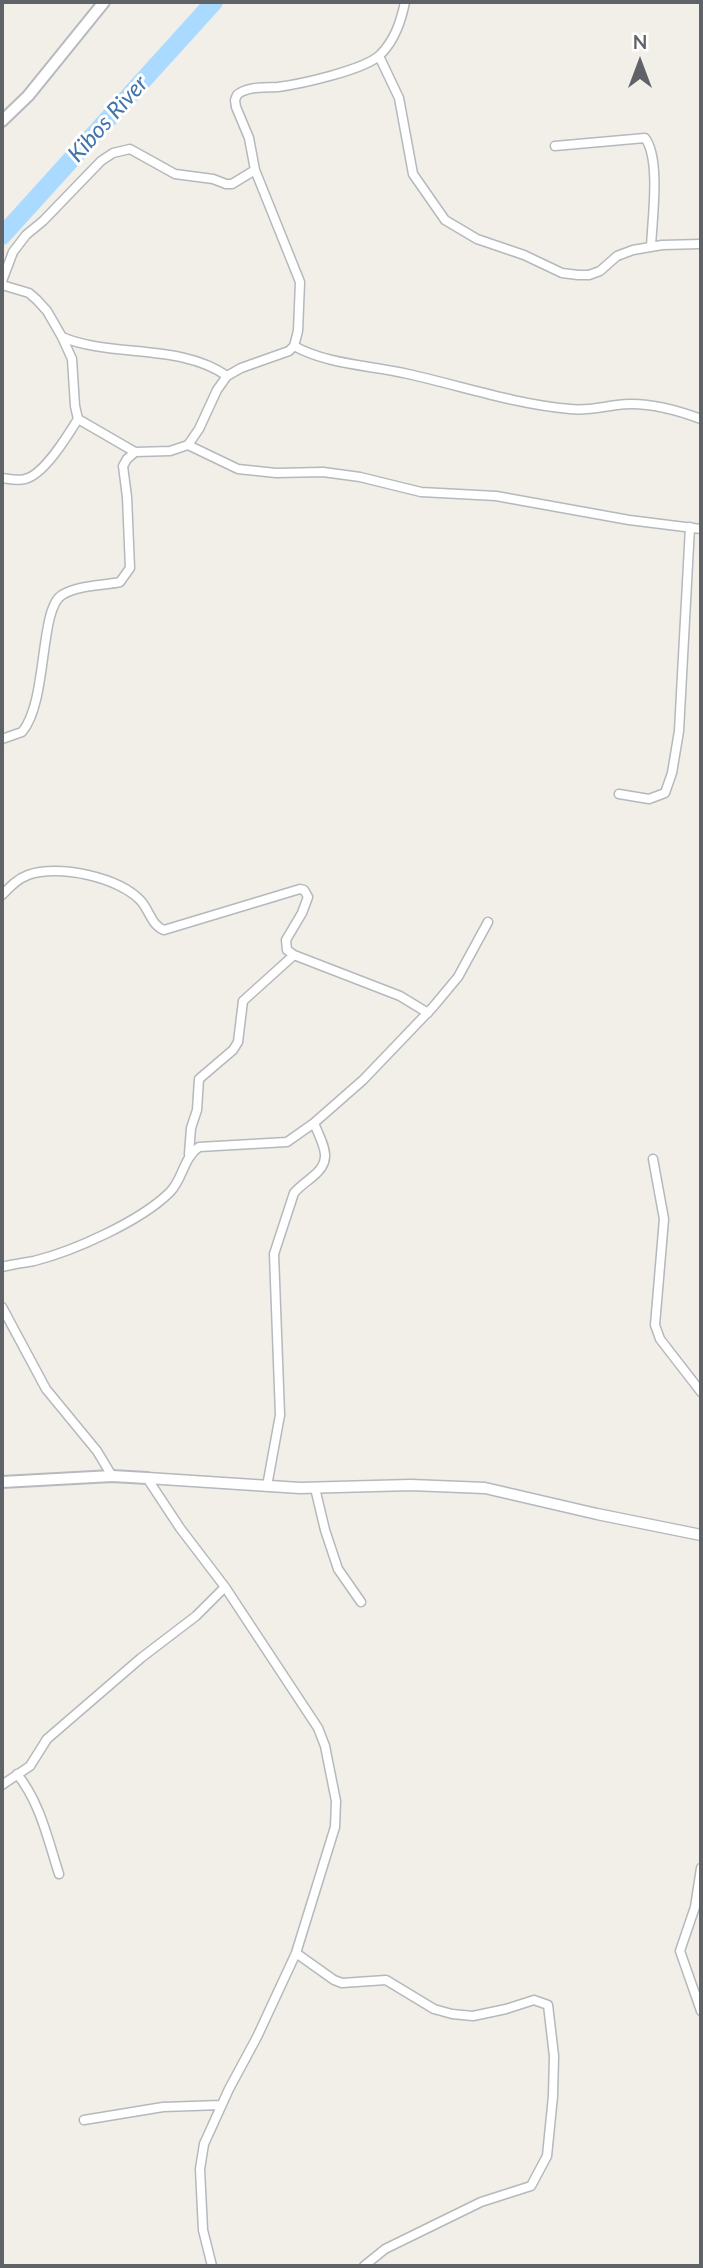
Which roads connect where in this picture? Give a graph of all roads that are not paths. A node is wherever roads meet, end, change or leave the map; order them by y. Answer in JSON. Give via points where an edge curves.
{"nodes":[{"id":1,"x":104,"y":2,"type":"edge"},
{"id":2,"x":405,"y":2,"type":"edge"},
{"id":3,"x":379,"y":56,"type":"junction"},
{"id":4,"x":2,"y":121,"type":"edge"},
{"id":5,"x":555,"y":146,"type":"dead end"},
{"id":6,"x":255,"y":170,"type":"junction"},
{"id":7,"x":701,"y":244,"type":"edge"},
{"id":8,"x":651,"y":247,"type":"junction"},
{"id":9,"x":2,"y":283,"type":"edge"},
{"id":10,"x":62,"y":337,"type":"junction"},
{"id":11,"x":294,"y":346,"type":"junction"},
{"id":12,"x":227,"y":376,"type":"junction"},
{"id":13,"x":78,"y":419,"type":"junction"},
{"id":14,"x":701,"y":419,"type":"edge"},
{"id":15,"x":188,"y":445,"type":"junction"},
{"id":16,"x":135,"y":452,"type":"junction"},
{"id":17,"x":2,"y":478,"type":"edge"},
{"id":18,"x":690,"y":527,"type":"junction"},
{"id":19,"x":701,"y":528,"type":"edge"},
{"id":20,"x":2,"y":739,"type":"edge"},
{"id":21,"x":618,"y":794,"type":"dead end"},
{"id":22,"x":2,"y":895,"type":"edge"},
{"id":23,"x":488,"y":922,"type":"dead end"},
{"id":24,"x":294,"y":955,"type":"junction"},
{"id":25,"x":428,"y":1013,"type":"junction"},
{"id":26,"x":314,"y":1123,"type":"junction"},
{"id":27,"x":189,"y":1154,"type":"junction"},
{"id":28,"x":653,"y":1158,"type":"dead end"},
{"id":29,"x":2,"y":1267,"type":"edge"},
{"id":30,"x":2,"y":1307,"type":"edge"},
{"id":31,"x":701,"y":1392,"type":"edge"},
{"id":32,"x":112,"y":1476,"type":"junction"},
{"id":33,"x":147,"y":1478,"type":"junction"},
{"id":34,"x":2,"y":1482,"type":"edge"},
{"id":35,"x":267,"y":1486,"type":"junction"},
{"id":36,"x":315,"y":1488,"type":"junction"},
{"id":37,"x":701,"y":1535,"type":"edge"},
{"id":38,"x":225,"y":1587,"type":"junction"},
{"id":39,"x":361,"y":1602,"type":"dead end"},
{"id":40,"x":17,"y":1774,"type":"junction"},
{"id":41,"x":2,"y":1785,"type":"edge"},
{"id":42,"x":701,"y":1868,"type":"edge"},
{"id":43,"x":59,"y":1874,"type":"dead end"},
{"id":44,"x":296,"y":1953,"type":"junction"},
{"id":45,"x":701,"y":2011,"type":"edge"},
{"id":46,"x":221,"y":2105,"type":"junction"},
{"id":47,"x":84,"y":2120,"type":"dead end"},
{"id":48,"x":212,"y":2266,"type":"edge"},
{"id":49,"x":365,"y":2266,"type":"edge"}],
"edges":[{"from":1,"to":4,"type":"main road"},
{"from":2,"to":3,"type":"street","via":[[394,38]]},
{"from":3,"to":6,"type":"street","via":[[324,78],[237,94],[234,100]]},
{"from":3,"to":8,"type":"street","via":[[399,97],[413,174],[444,220],[477,239],[578,275],[600,271],[617,256]]},
{"from":5,"to":8,"type":"street","via":[[645,138],[655,189]]},
{"from":6,"to":9,"type":"street","via":[[226,184],[175,174],[130,149],[113,153],[26,235],[13,252]]},
{"from":6,"to":11,"type":"street","via":[[300,282]]},
{"from":7,"to":8,"type":"street"},
{"from":9,"to":10,"type":"street","via":[[37,300]]},
{"from":10,"to":12,"type":"street","via":[[168,355],[217,368]]},
{"from":10,"to":13,"type":"street","via":[[72,359]]},
{"from":11,"to":12,"type":"street"},
{"from":11,"to":14,"type":"street","via":[[316,358],[405,373],[535,405],[572,410],[643,405]]},
{"from":12,"to":15,"type":"street"},
{"from":13,"to":16,"type":"street"},
{"from":13,"to":17,"type":"street","via":[[62,445],[35,473],[22,480]]},
{"from":15,"to":16,"type":"street","via":[[170,451]]},
{"from":15,"to":18,"type":"street","via":[[239,468],[276,474],[323,472],[421,492],[496,496]]},
{"from":16,"to":20,"type":"street","via":[[123,466],[130,568],[120,582],[70,590],[52,605],[33,712],[22,732]]},
{"from":18,"to":19,"type":"street"},
{"from":18,"to":21,"type":"street","via":[[679,732],[672,773],[665,793],[649,799]]},
{"from":22,"to":24,"type":"street","via":[[28,875],[66,872],[95,878],[117,883],[141,901],[164,930],[300,889],[308,897],[285,947]]},
{"from":23,"to":25,"type":"street","via":[[458,977]]},
{"from":24,"to":25,"type":"street","via":[[400,996]]},
{"from":24,"to":27,"type":"street","via":[[243,1001],[239,1042],[199,1079]]},
{"from":25,"to":26,"type":"street"},
{"from":26,"to":27,"type":"street","via":[[287,1142],[199,1147]]},
{"from":26,"to":35,"type":"street","via":[[326,1160],[294,1193],[274,1254],[280,1415]]},
{"from":27,"to":29,"type":"street","via":[[172,1189],[137,1217],[74,1246]]},
{"from":28,"to":31,"type":"street","via":[[664,1219],[655,1325],[660,1339]]},
{"from":30,"to":32,"type":"street","via":[[46,1388]]},
{"from":32,"to":33,"type":"main road"},
{"from":32,"to":34,"type":"main road"},
{"from":33,"to":35,"type":"street"},
{"from":33,"to":38,"type":"street"},
{"from":35,"to":36,"type":"street"},
{"from":36,"to":37,"type":"street","via":[[485,1488]]},
{"from":36,"to":39,"type":"street","via":[[338,1569]]},
{"from":38,"to":40,"type":"street","via":[[47,1739],[30,1766]]},
{"from":38,"to":44,"type":"street","via":[[318,1728],[336,1801],[335,1827]]},
{"from":40,"to":41,"type":"street"},
{"from":40,"to":43,"type":"street","via":[[42,1818]]},
{"from":42,"to":45,"type":"street","via":[[695,1907],[680,1951]]},
{"from":44,"to":46,"type":"street"},
{"from":44,"to":49,"type":"street","via":[[334,1980],[386,1980],[434,2009],[452,2014],[473,2016],[534,2000],[548,2005],[553,2096],[547,2156],[531,2186],[469,2208],[385,2249]]},
{"from":46,"to":47,"type":"street","via":[[163,2107]]},
{"from":46,"to":48,"type":"street","via":[[204,2144],[200,2169],[204,2241]]}]}
